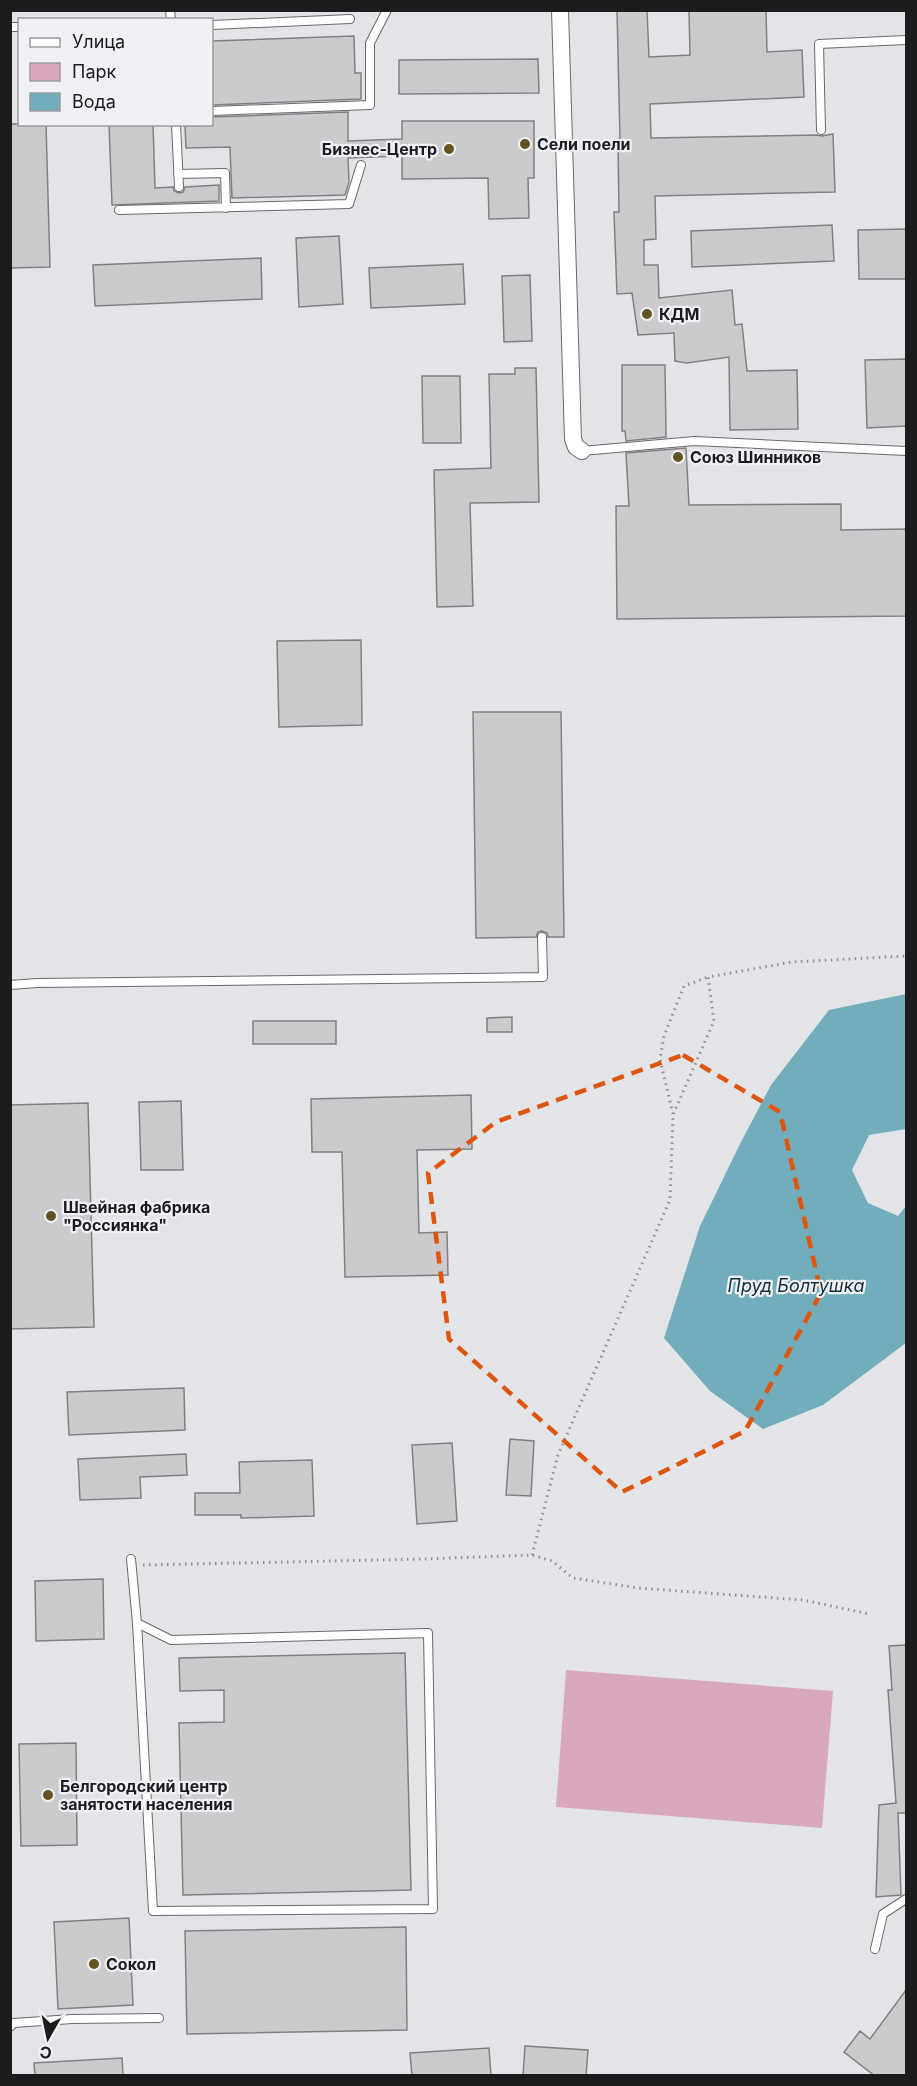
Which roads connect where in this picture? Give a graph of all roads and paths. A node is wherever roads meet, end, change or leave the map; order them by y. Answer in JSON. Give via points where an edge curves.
{"nodes":[{"id":1,"x":387,"y":10,"type":"edge"},
{"id":2,"x":560,"y":10,"type":"edge"},
{"id":3,"x":350,"y":19,"type":"dead end"},
{"id":4,"x":213,"y":25,"type":"edge"},
{"id":5,"x":906,"y":40,"type":"edge"},
{"id":6,"x":213,"y":111,"type":"edge"},
{"id":7,"x":176,"y":126,"type":"edge"},
{"id":8,"x":821,"y":130,"type":"dead end"},
{"id":9,"x":361,"y":165,"type":"dead end"},
{"id":10,"x":178,"y":174,"type":"junction"},
{"id":11,"x":179,"y":187,"type":"dead end"},
{"id":12,"x":226,"y":208,"type":"junction"},
{"id":13,"x":119,"y":210,"type":"dead end"},
{"id":14,"x":582,"y":451,"type":"joint"},
{"id":15,"x":906,"y":451,"type":"edge"},
{"id":16,"x":542,"y":937,"type":"dead end"},
{"id":17,"x":906,"y":956,"type":"edge"},
{"id":18,"x":708,"y":977,"type":"junction"},
{"id":19,"x":10,"y":985,"type":"edge"},
{"id":20,"x":673,"y":1115,"type":"junction"},
{"id":21,"x":532,"y":1555,"type":"junction"},
{"id":22,"x":132,"y":1562,"type":"joint"},
{"id":23,"x":869,"y":1614,"type":"dead end"},
{"id":24,"x":137,"y":1623,"type":"junction"},
{"id":25,"x":906,"y":1899,"type":"edge"},
{"id":26,"x":875,"y":1948,"type":"dead end"},
{"id":27,"x":159,"y":2018,"type":"dead end"},
{"id":28,"x":10,"y":2027,"type":"edge"}],
"edges":[{"from":1,"to":6,"type":"lane","via":[[370,44],[370,105]]},
{"from":2,"to":14,"type":"street","via":[[573,439]]},
{"from":3,"to":4,"type":"lane"},
{"from":5,"to":8,"type":"lane","via":[[819,44]]},
{"from":7,"to":10,"type":"lane"},
{"from":9,"to":12,"type":"lane","via":[[349,204]]},
{"from":10,"to":11,"type":"lane"},
{"from":10,"to":12,"type":"lane","via":[[225,173]]},
{"from":12,"to":13,"type":"lane"},
{"from":14,"to":15,"type":"lane","via":[[694,441]]},
{"from":16,"to":19,"type":"lane","via":[[543,977]]},
{"from":17,"to":18,"type":"path","via":[[792,962]]},
{"from":18,"to":20,"type":"path","via":[[714,1021]]},
{"from":18,"to":20,"type":"path","via":[[684,986],[664,1036],[660,1059]]},
{"from":20,"to":21,"type":"path","via":[[670,1200],[558,1455]]},
{"from":21,"to":22,"type":"path"},
{"from":21,"to":23,"type":"path","via":[[552,1561],[573,1578],[638,1588],[803,1600]]},
{"from":22,"to":24,"type":"lane"},
{"from":24,"to":24,"type":"lane","via":[[153,1911],[433,1909],[428,1633],[171,1640]]},
{"from":25,"to":26,"type":"lane","via":[[883,1914]]},
{"from":27,"to":28,"type":"lane","via":[[37,2021],[14,2023]]}]}
